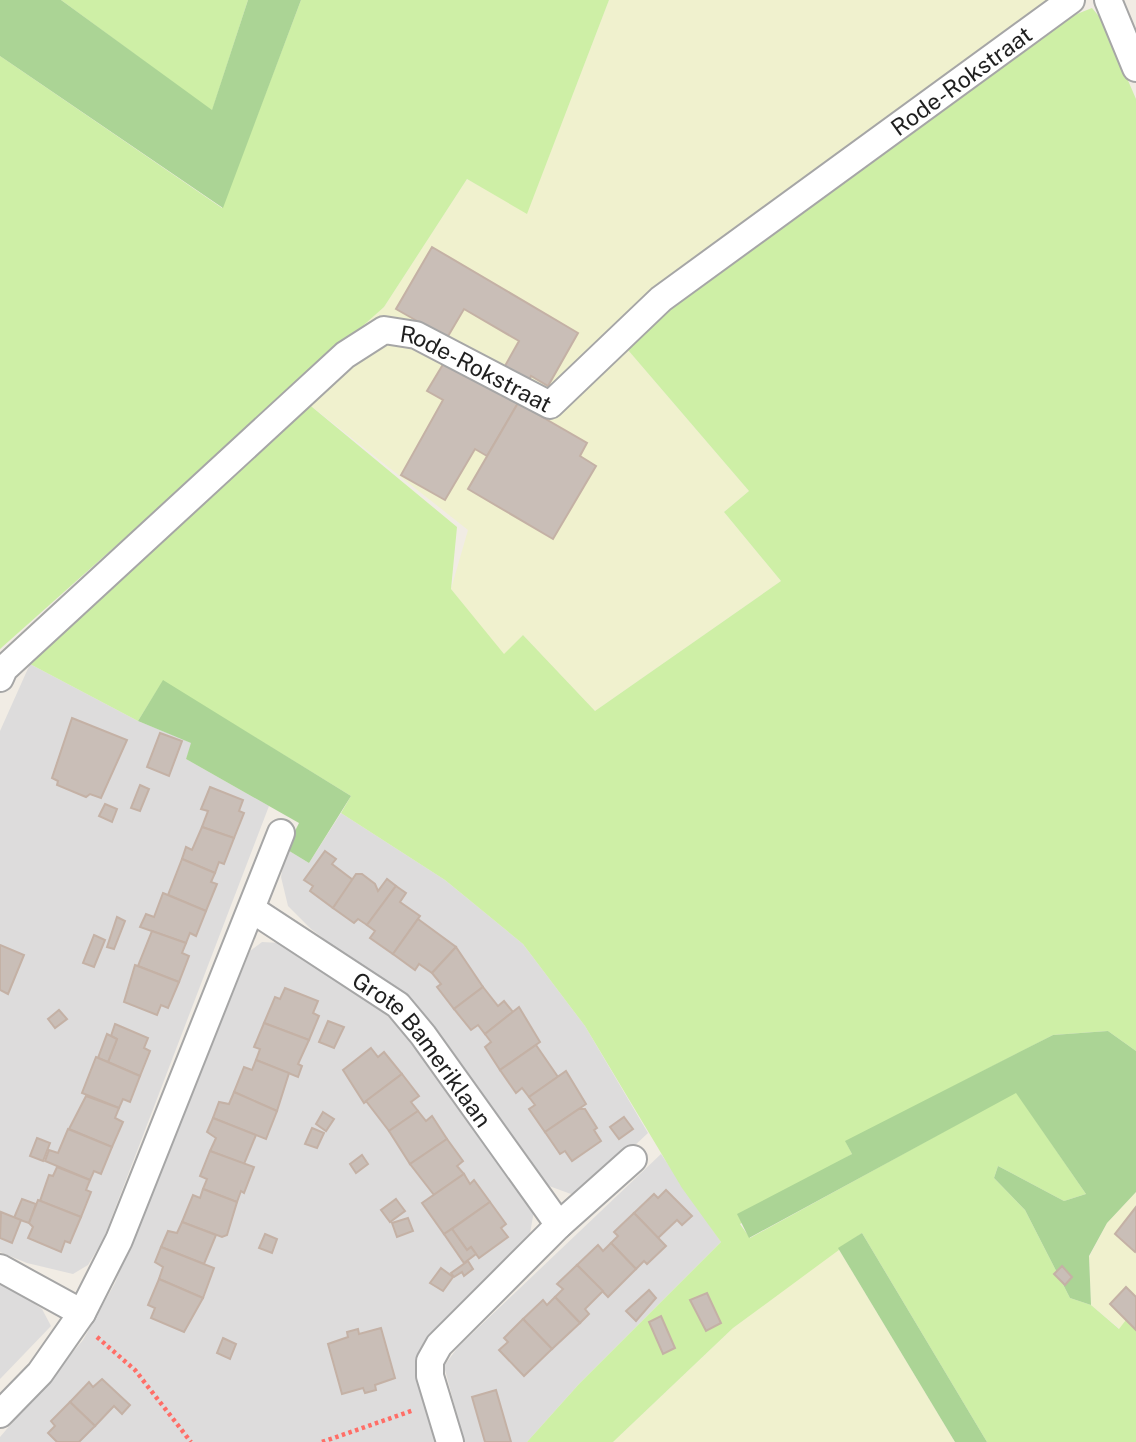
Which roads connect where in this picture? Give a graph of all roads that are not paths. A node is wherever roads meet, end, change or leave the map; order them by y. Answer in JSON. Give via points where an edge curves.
{"nodes":[{"id":1,"x":1071,"y":0,"type":"edge"},
{"id":2,"x":1108,"y":0,"type":"edge"},
{"id":3,"x":1136,"y":68,"type":"edge"},
{"id":4,"x":0,"y":678,"type":"edge"},
{"id":5,"x":281,"y":833,"type":"dead end"},
{"id":6,"x":253,"y":910,"type":"junction"},
{"id":7,"x":634,"y":1159,"type":"dead end"},
{"id":8,"x":559,"y":1225,"type":"junction"},
{"id":9,"x":0,"y":1268,"type":"edge"},
{"id":10,"x":80,"y":1317,"type":"junction"},
{"id":11,"x":0,"y":1414,"type":"edge"},
{"id":12,"x":450,"y":1442,"type":"edge"}],
"edges":[{"from":1,"to":4,"type":"street","name":"Rode-Rokstraat","via":[[661,299],[550,405],[416,335],[384,330],[345,355],[110,569],[4,669]]},
{"from":2,"to":3,"type":"street"},
{"from":5,"to":6,"type":"street"},
{"from":6,"to":8,"type":"street","name":"Grote Bameriklaan","via":[[398,1006]]},
{"from":6,"to":10,"type":"street","via":[[120,1240]]},
{"from":7,"to":8,"type":"street"},
{"from":8,"to":12,"type":"street","via":[[439,1345],[430,1361],[430,1376]]},
{"from":9,"to":10,"type":"street"},
{"from":10,"to":11,"type":"street","via":[[40,1373]]}]}
